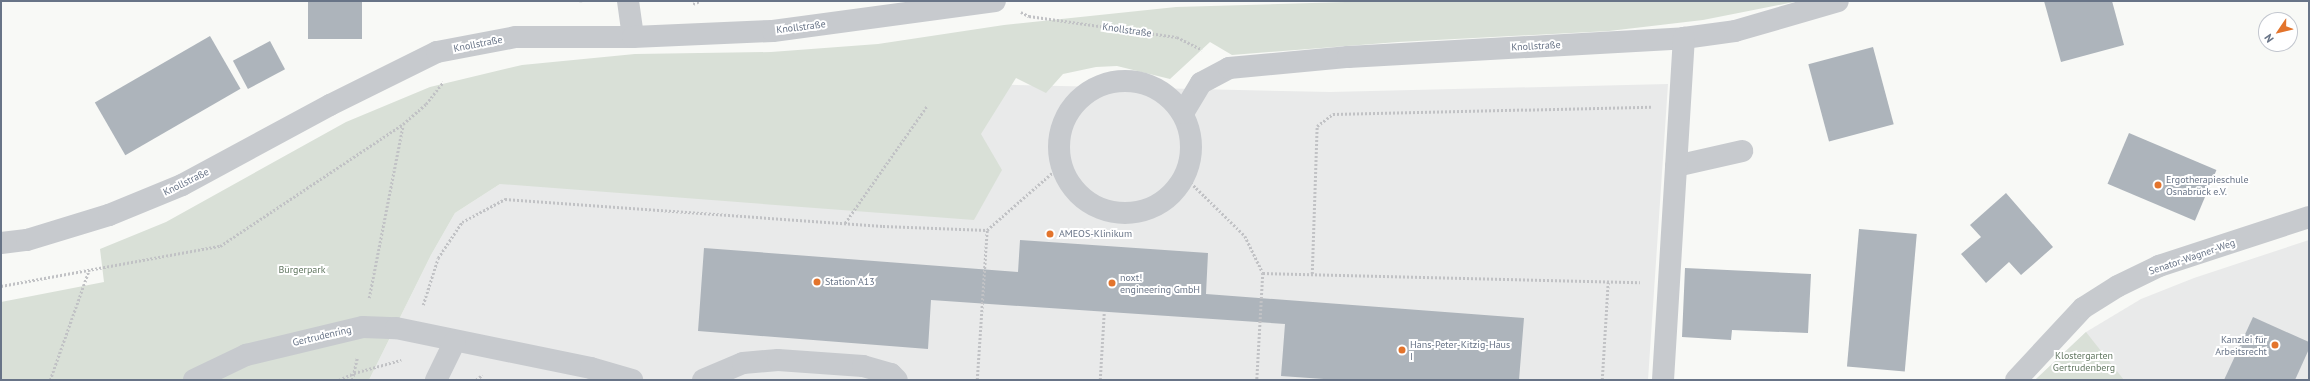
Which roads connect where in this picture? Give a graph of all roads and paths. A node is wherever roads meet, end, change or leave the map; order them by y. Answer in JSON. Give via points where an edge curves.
{"nodes":[{"id":1,"x":628,"y":1,"type":"edge"},
{"id":2,"x":995,"y":1,"type":"edge"},
{"id":3,"x":1838,"y":1,"type":"edge"},
{"id":4,"x":949,"y":4,"type":"edge"},
{"id":5,"x":879,"y":9,"type":"edge"},
{"id":6,"x":633,"y":37,"type":"junction"},
{"id":7,"x":1684,"y":38,"type":"junction"},
{"id":8,"x":1229,"y":68,"type":"junction"},
{"id":9,"x":444,"y":80,"type":"dead end"},
{"id":10,"x":928,"y":106,"type":"dead end"},
{"id":11,"x":1182,"y":114,"type":"junction"},
{"id":12,"x":1653,"y":115,"type":"dead end"},
{"id":13,"x":403,"y":124,"type":"junction"},
{"id":14,"x":1742,"y":151,"type":"dead end"},
{"id":15,"x":1061,"y":165,"type":"junction"},
{"id":16,"x":1676,"y":166,"type":"junction"},
{"id":17,"x":1185,"y":177,"type":"junction"},
{"id":18,"x":2309,"y":217,"type":"edge"},
{"id":19,"x":845,"y":224,"type":"junction"},
{"id":20,"x":987,"y":230,"type":"junction"},
{"id":21,"x":1,"y":244,"type":"edge"},
{"id":22,"x":90,"y":269,"type":"junction"},
{"id":23,"x":1263,"y":273,"type":"junction"},
{"id":24,"x":1312,"y":274,"type":"junction"},
{"id":25,"x":1642,"y":274,"type":"dead end"},
{"id":26,"x":1608,"y":281,"type":"junction"},
{"id":27,"x":1,"y":286,"type":"edge"},
{"id":28,"x":1104,"y":312,"type":"dead end"},
{"id":29,"x":363,"y":327,"type":"junction"},
{"id":30,"x":417,"y":333,"type":"junction"},
{"id":31,"x":455,"y":342,"type":"junction"},
{"id":32,"x":354,"y":372,"type":"junction"},
{"id":33,"x":50,"y":380,"type":"edge"},
{"id":34,"x":194,"y":380,"type":"edge"},
{"id":35,"x":339,"y":380,"type":"edge"},
{"id":36,"x":352,"y":380,"type":"edge"},
{"id":37,"x":436,"y":380,"type":"edge"},
{"id":38,"x":632,"y":380,"type":"edge"},
{"id":39,"x":703,"y":380,"type":"edge"},
{"id":40,"x":897,"y":380,"type":"edge"},
{"id":41,"x":977,"y":380,"type":"edge"},
{"id":42,"x":1100,"y":380,"type":"edge"},
{"id":43,"x":1257,"y":380,"type":"edge"},
{"id":44,"x":1602,"y":380,"type":"edge"},
{"id":45,"x":1663,"y":380,"type":"edge"},
{"id":46,"x":2016,"y":380,"type":"edge"}],
"edges":[{"from":1,"to":6,"type":"street"},
{"from":2,"to":4,"type":"street","name":"Knollstraße"},
{"from":2,"to":8,"type":"path","name":"Knollstraße","via":[[1029,16],[1178,37]]},
{"from":3,"to":7,"type":"street","name":"Knollstraße","via":[[1735,31]]},
{"from":4,"to":5,"type":"street","name":"Knollstraße"},
{"from":5,"to":6,"type":"street","name":"Knollstraße","via":[[773,31]]},
{"from":6,"to":21,"type":"street","name":"Knollstraße","via":[[516,37],[437,52],[337,101],[182,186],[110,215],[27,240]]},
{"from":7,"to":8,"type":"street","name":"Knollstraße","via":[[1348,57]]},
{"from":7,"to":16,"type":"street"},
{"from":8,"to":11,"type":"street","name":"Knollstraße","via":[[1201,83]]},
{"from":9,"to":13,"type":"path","via":[[426,104]]},
{"from":10,"to":19,"type":"path"},
{"from":11,"to":15,"type":"street","via":[[1162,91],[1136,81],[1108,82],[1088,92],[1072,107],[1062,126]]},
{"from":11,"to":17,"type":"street","via":[[1188,126],[1191,152]]},
{"from":12,"to":24,"type":"path","via":[[1654,107],[1333,114],[1318,126]]},
{"from":13,"to":22,"type":"path","via":[[220,246]]},
{"from":13,"to":29,"type":"path"},
{"from":14,"to":16,"type":"street"},
{"from":15,"to":17,"type":"street","via":[[1070,183],[1088,202],[1113,212],[1142,211],[1163,201]]},
{"from":15,"to":20,"type":"path"},
{"from":16,"to":45,"type":"street"},
{"from":17,"to":23,"type":"path","via":[[1245,236]]},
{"from":18,"to":46,"type":"street","name":"Senator-Wagner-Weg","via":[[2159,266],[2118,286],[2083,308]]},
{"from":19,"to":20,"type":"path"},
{"from":19,"to":30,"type":"path","via":[[504,199],[462,222],[438,258]]},
{"from":20,"to":41,"type":"path"},
{"from":22,"to":27,"type":"path"},
{"from":22,"to":33,"type":"path"},
{"from":23,"to":24,"type":"path"},
{"from":23,"to":43,"type":"path"},
{"from":24,"to":26,"type":"path"},
{"from":25,"to":26,"type":"path","via":[[1641,282]]},
{"from":26,"to":44,"type":"path"},
{"from":28,"to":42,"type":"path"},
{"from":29,"to":30,"type":"street","name":"Gertrudenring","via":[[396,328]]},
{"from":29,"to":32,"type":"path"},
{"from":29,"to":34,"type":"street","name":"Gertrudenring","via":[[246,355]]},
{"from":30,"to":31,"type":"street","name":"Gertrudenring"},
{"from":31,"to":37,"type":"street"},
{"from":31,"to":38,"type":"street","name":"Gertrudenring","via":[[591,368]]},
{"from":32,"to":35,"type":"path"},
{"from":32,"to":36,"type":"path"},
{"from":39,"to":40,"type":"street","via":[[743,363],[778,360],[863,366],[891,374]]}]}
